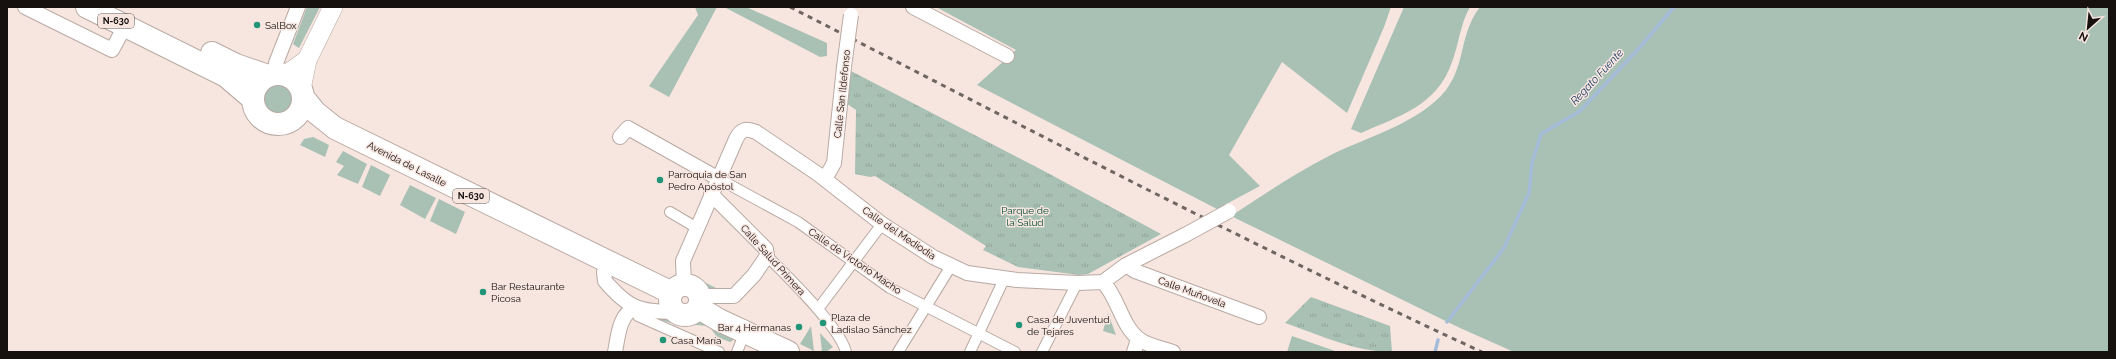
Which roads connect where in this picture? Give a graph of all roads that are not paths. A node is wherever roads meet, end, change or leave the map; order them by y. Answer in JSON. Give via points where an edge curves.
{"nodes":[{"id":1,"x":25,"y":7,"type":"edge"},
{"id":2,"x":87,"y":7,"type":"edge"},
{"id":3,"x":298,"y":7,"type":"edge"},
{"id":4,"x":333,"y":7,"type":"edge"},
{"id":5,"x":913,"y":7,"type":"edge"},
{"id":6,"x":851,"y":11,"type":"edge"},
{"id":7,"x":122,"y":16,"type":"edge"},
{"id":8,"x":1007,"y":56,"type":"dead end"},
{"id":9,"x":287,"y":82,"type":"junction"},
{"id":10,"x":253,"y":99,"type":"junction"},
{"id":11,"x":285,"y":123,"type":"junction"},
{"id":12,"x":335,"y":128,"type":"junction"},
{"id":13,"x":620,"y":137,"type":"dead end"},
{"id":14,"x":719,"y":179,"type":"junction"},
{"id":15,"x":825,"y":179,"type":"junction"},
{"id":16,"x":711,"y":194,"type":"junction"},
{"id":17,"x":1229,"y":211,"type":"dead end"},
{"id":18,"x":670,"y":212,"type":"dead end"},
{"id":19,"x":882,"y":224,"type":"junction"},
{"id":20,"x":697,"y":228,"type":"junction"},
{"id":21,"x":767,"y":256,"type":"junction"},
{"id":22,"x":854,"y":261,"type":"junction"},
{"id":23,"x":608,"y":263,"type":"junction"},
{"id":24,"x":1126,"y":265,"type":"junction"},
{"id":25,"x":951,"y":266,"type":"junction"},
{"id":26,"x":1004,"y":279,"type":"junction"},
{"id":27,"x":1103,"y":282,"type":"junction"},
{"id":28,"x":1077,"y":283,"type":"junction"},
{"id":29,"x":691,"y":298,"type":"junction"},
{"id":30,"x":926,"y":306,"type":"junction"},
{"id":31,"x":818,"y":309,"type":"junction"},
{"id":32,"x":637,"y":312,"type":"junction"},
{"id":33,"x":1259,"y":317,"type":"dead end"},
{"id":34,"x":746,"y":332,"type":"junction"},
{"id":35,"x":980,"y":333,"type":"junction"},
{"id":36,"x":1136,"y":345,"type":"edge"},
{"id":37,"x":615,"y":352,"type":"edge"},
{"id":38,"x":719,"y":352,"type":"edge"},
{"id":39,"x":737,"y":352,"type":"edge"},
{"id":40,"x":788,"y":352,"type":"edge"},
{"id":41,"x":846,"y":352,"type":"edge"},
{"id":42,"x":898,"y":352,"type":"edge"},
{"id":43,"x":970,"y":352,"type":"edge"},
{"id":44,"x":1015,"y":352,"type":"edge"},
{"id":45,"x":1042,"y":352,"type":"edge"},
{"id":46,"x":1173,"y":352,"type":"edge"}],
"edges":[{"from":1,"to":7,"type":"street","via":[[112,50]]},
{"from":2,"to":7,"type":"highway","number":"N-630"},
{"from":3,"to":9,"type":"street","via":[[276,63]]},
{"from":4,"to":9,"type":"main road","via":[[307,60]]},
{"from":5,"to":8,"type":"street"},
{"from":6,"to":15,"type":"street","name":"Calle San Ildefonso","bridge":true,"via":[[834,163]]},
{"from":7,"to":9,"type":"highway","number":"N-630","via":[[236,65]]},
{"from":7,"to":10,"type":"highway","number":"N-630","via":[[226,76]]},
{"from":9,"to":10,"type":"highway","via":[[257,85]]},
{"from":9,"to":11,"type":"highway","via":[[300,110]]},
{"from":9,"to":12,"type":"highway","name":"Avenida de Lasalle","number":"N-630"},
{"from":10,"to":11,"type":"highway","number":"N-630","via":[[261,117],[273,123]]},
{"from":11,"to":12,"type":"highway","name":"Avenida de Lasalle","number":"N-630"},
{"from":12,"to":23,"type":"highway","name":"Avenida de Lasalle","number":"N-630"},
{"from":13,"to":14,"type":"street","via":[[628,128]]},
{"from":14,"to":15,"type":"street","name":"Calle del Mediodía","via":[[742,130],[750,129]]},
{"from":14,"to":16,"type":"street"},
{"from":14,"to":22,"type":"street","name":"Calle de Victorio Macho","via":[[798,222]]},
{"from":15,"to":19,"type":"street","name":"Calle del Mediodía"},
{"from":16,"to":20,"type":"street"},
{"from":16,"to":21,"type":"street","name":"Calle Salud Primera","via":[[766,249]]},
{"from":17,"to":24,"type":"street","bridge":true},
{"from":18,"to":20,"type":"street"},
{"from":19,"to":22,"type":"street"},
{"from":19,"to":25,"type":"street","name":"Calle del Mediodía"},
{"from":20,"to":29,"type":"street","via":[[682,262]]},
{"from":21,"to":29,"type":"street","via":[[738,293],[729,297]]},
{"from":21,"to":31,"type":"street","name":"Calle Salud Primera"},
{"from":22,"to":30,"type":"street","name":"Calle de Victorio Macho","via":[[890,288]]},
{"from":22,"to":31,"type":"street"},
{"from":23,"to":29,"type":"highway","number":"N-630"},
{"from":23,"to":32,"type":"street","via":[[604,272],[605,281]]},
{"from":24,"to":27,"type":"street"},
{"from":24,"to":33,"type":"street","name":"Calle Muñovela","via":[[1135,271]]},
{"from":25,"to":26,"type":"street","name":"Calle del Mediodía","via":[[967,273]]},
{"from":25,"to":30,"type":"street"},
{"from":26,"to":28,"type":"street","name":"Calle del Mediodía"},
{"from":26,"to":35,"type":"street"},
{"from":27,"to":28,"type":"street"},
{"from":27,"to":36,"type":"street","via":[[1109,288]]},
{"from":28,"to":45,"type":"street"},
{"from":29,"to":32,"type":"street","via":[[656,312]]},
{"from":29,"to":34,"type":"highway","number":"N-630"},
{"from":30,"to":35,"type":"street","name":"Calle de Victorio Macho"},
{"from":30,"to":42,"type":"street"},
{"from":31,"to":41,"type":"street"},
{"from":32,"to":37,"type":"street","via":[[629,310],[624,317]]},
{"from":32,"to":38,"type":"street"},
{"from":34,"to":39,"type":"street"},
{"from":34,"to":40,"type":"highway","number":"N-630"},
{"from":35,"to":43,"type":"street"},
{"from":35,"to":44,"type":"street","name":"Calle de Victorio Macho"},
{"from":36,"to":46,"type":"street"}]}
